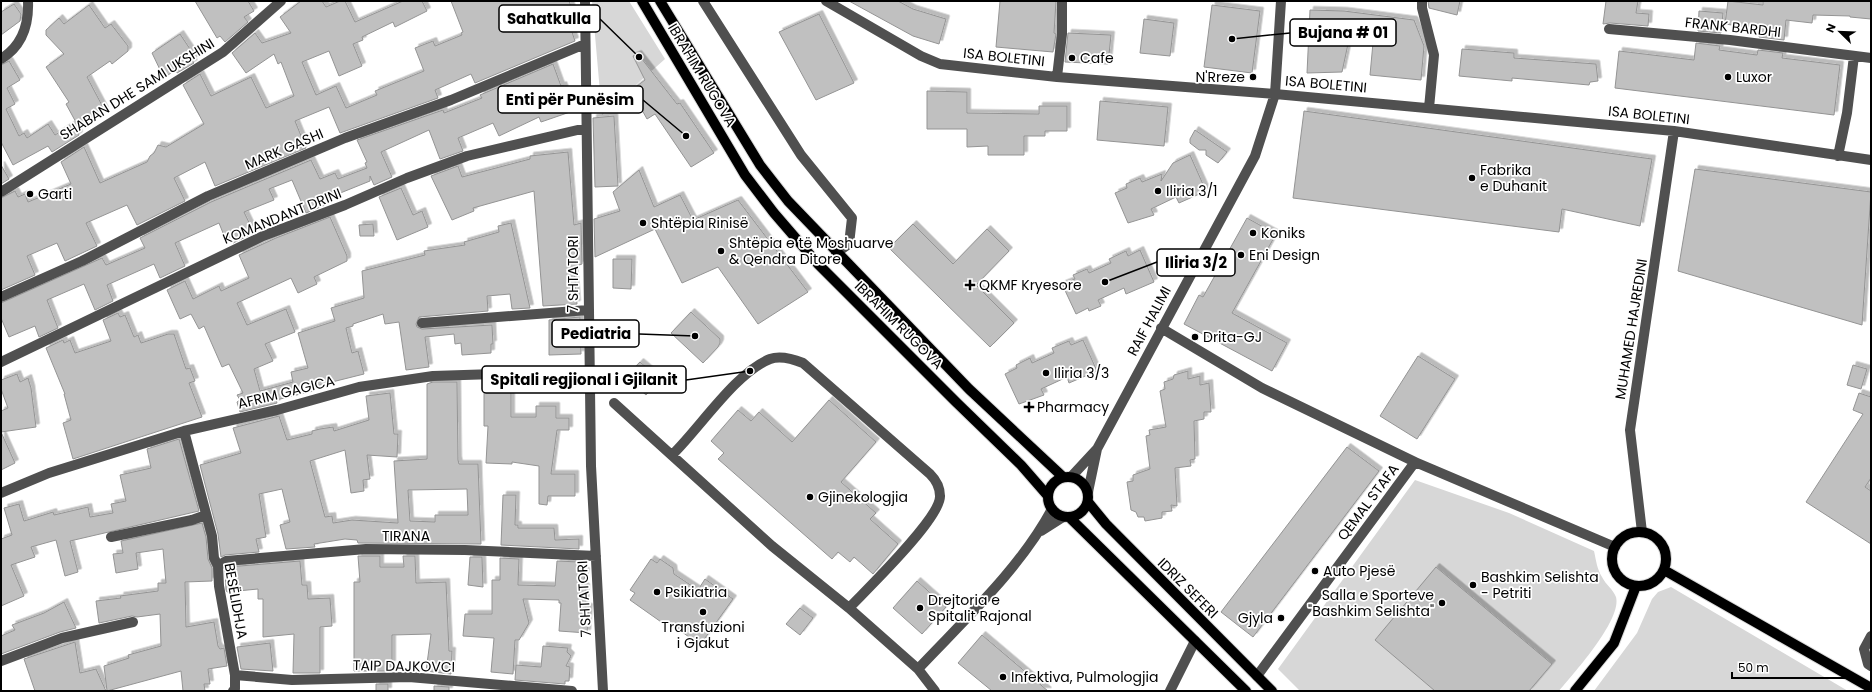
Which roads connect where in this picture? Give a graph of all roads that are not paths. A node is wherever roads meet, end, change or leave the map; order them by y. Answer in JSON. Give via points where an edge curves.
{"nodes":[{"id":1,"x":28,"y":1,"type":"edge"},
{"id":2,"x":281,"y":1,"type":"edge"},
{"id":3,"x":585,"y":1,"type":"edge"},
{"id":4,"x":642,"y":1,"type":"edge"},
{"id":5,"x":660,"y":1,"type":"edge"},
{"id":6,"x":703,"y":1,"type":"edge"},
{"id":7,"x":826,"y":1,"type":"edge"},
{"id":8,"x":1062,"y":1,"type":"edge"},
{"id":9,"x":1281,"y":1,"type":"edge"},
{"id":10,"x":1422,"y":1,"type":"edge"},
{"id":11,"x":1609,"y":29,"type":"dead end"},
{"id":12,"x":585,"y":44,"type":"junction"},
{"id":13,"x":1854,"y":56,"type":"junction"},
{"id":14,"x":1871,"y":58,"type":"edge"},
{"id":15,"x":1,"y":59,"type":"edge"},
{"id":16,"x":1057,"y":77,"type":"junction"},
{"id":17,"x":1275,"y":94,"type":"junction"},
{"id":18,"x":1429,"y":108,"type":"junction"},
{"id":19,"x":586,"y":128,"type":"junction"},
{"id":20,"x":1674,"y":130,"type":"junction"},
{"id":21,"x":1838,"y":156,"type":"junction"},
{"id":22,"x":1871,"y":160,"type":"edge"},
{"id":23,"x":1,"y":192,"type":"edge"},
{"id":24,"x":836,"y":253,"type":"junction"},
{"id":25,"x":1,"y":297,"type":"edge"},
{"id":26,"x":588,"y":310,"type":"junction"},
{"id":27,"x":422,"y":323,"type":"dead end"},
{"id":28,"x":1161,"y":328,"type":"junction"},
{"id":29,"x":1,"y":362,"type":"edge"},
{"id":30,"x":589,"y":371,"type":"junction"},
{"id":31,"x":614,"y":403,"type":"dead end"},
{"id":32,"x":184,"y":431,"type":"junction"},
{"id":33,"x":1097,"y":449,"type":"junction"},
{"id":34,"x":672,"y":455,"type":"junction"},
{"id":35,"x":1415,"y":462,"type":"junction"},
{"id":36,"x":1067,"y":477,"type":"junction"},
{"id":37,"x":1,"y":493,"type":"edge"},
{"id":38,"x":1048,"y":496,"type":"junction"},
{"id":39,"x":1088,"y":497,"type":"junction"},
{"id":40,"x":1052,"y":509,"type":"junction"},
{"id":41,"x":206,"y":515,"type":"junction"},
{"id":42,"x":1066,"y":517,"type":"junction"},
{"id":43,"x":1040,"y":532,"type":"junction"},
{"id":44,"x":1642,"y":532,"type":"junction"},
{"id":45,"x":110,"y":537,"type":"dead end"},
{"id":46,"x":1615,"y":547,"type":"junction"},
{"id":47,"x":596,"y":556,"type":"junction"},
{"id":48,"x":218,"y":566,"type":"junction"},
{"id":49,"x":1664,"y":570,"type":"junction"},
{"id":50,"x":1636,"y":586,"type":"junction"},
{"id":51,"x":849,"y":608,"type":"junction"},
{"id":52,"x":133,"y":622,"type":"dead end"},
{"id":53,"x":1871,"y":636,"type":"edge"},
{"id":54,"x":1195,"y":642,"type":"junction"},
{"id":55,"x":1,"y":661,"type":"edge"},
{"id":56,"x":1871,"y":666,"type":"edge"},
{"id":57,"x":918,"y":669,"type":"junction"},
{"id":58,"x":235,"y":675,"type":"junction"},
{"id":59,"x":1257,"y":676,"type":"junction"},
{"id":60,"x":1871,"y":688,"type":"edge"},
{"id":61,"x":233,"y":691,"type":"edge"},
{"id":62,"x":572,"y":691,"type":"edge"},
{"id":63,"x":603,"y":691,"type":"edge"},
{"id":64,"x":935,"y":691,"type":"edge"},
{"id":65,"x":1170,"y":691,"type":"edge"},
{"id":66,"x":1246,"y":691,"type":"edge"},
{"id":67,"x":1272,"y":691,"type":"edge"},
{"id":68,"x":1575,"y":691,"type":"edge"}],
"edges":[{"from":1,"to":15,"type":"street","via":[[28,13],[20,42],[11,53]]},
{"from":2,"to":23,"type":"street","name":"SHABAN DHE SAMI UKSHINI","via":[[223,52]]},
{"from":3,"to":12,"type":"street","name":"7 SHTATORI"},
{"from":4,"to":38,"type":"main road","name":"IBRAHIM RUGOVA","via":[[746,175],[774,213],[818,264],[1021,464]]},
{"from":5,"to":24,"type":"main road","name":"IBRAHIM RUGOVA","via":[[760,165],[788,201]]},
{"from":6,"to":24,"type":"street","via":[[800,155],[852,218],[849,244]]},
{"from":7,"to":16,"type":"street","name":"ISA BOLETINI","via":[[921,56],[940,64]]},
{"from":8,"to":16,"type":"street","via":[[1062,34]]},
{"from":9,"to":17,"type":"street","name":"RAIF HALIMI"},
{"from":10,"to":18,"type":"street","via":[[1434,55]]},
{"from":11,"to":13,"type":"street","name":"FRANK BARDHI","via":[[1730,40]]},
{"from":12,"to":19,"type":"street","name":"7 SHTATORI"},
{"from":12,"to":25,"type":"street","name":"MARK GASHI","via":[[451,100],[345,138],[208,196],[82,261]]},
{"from":13,"to":14,"type":"street","name":"FRANK BARDHI"},
{"from":13,"to":21,"type":"street","via":[[1847,113]]},
{"from":16,"to":17,"type":"street","name":"ISA BOLETINI"},
{"from":17,"to":18,"type":"street","name":"ISA BOLETINI"},
{"from":17,"to":28,"type":"street","name":"RAIF HALIMI","via":[[1255,156]]},
{"from":18,"to":20,"type":"street","name":"ISA BOLETINI"},
{"from":19,"to":26,"type":"street","name":"7 SHTATORI"},
{"from":19,"to":29,"type":"street","name":"KOMANDANT DRINI","via":[[467,156],[407,178],[263,236]]},
{"from":20,"to":21,"type":"street","name":"ISA BOLETINI"},
{"from":20,"to":44,"type":"street","name":"MUHAMED HAJREDINI","via":[[1630,430]]},
{"from":21,"to":22,"type":"street","name":"ISA BOLETINI"},
{"from":24,"to":36,"type":"main road","name":"IBRAHIM RUGOVA","via":[[969,390]]},
{"from":26,"to":27,"type":"street"},
{"from":26,"to":30,"type":"street","name":"7 SHTATORI"},
{"from":28,"to":33,"type":"street","name":"RAIF HALIMI"},
{"from":28,"to":35,"type":"street","via":[[1262,388]]},
{"from":30,"to":32,"type":"street","name":"AFRIM GAGICA","via":[[426,377],[359,387],[277,410]]},
{"from":30,"to":47,"type":"street","name":"7 SHTATORI"},
{"from":31,"to":34,"type":"street"},
{"from":32,"to":37,"type":"street","name":"AFRIM GAGICA","via":[[49,473]]},
{"from":32,"to":41,"type":"street","name":"BESËLIDHJA"},
{"from":33,"to":36,"type":"street","name":"RAIF HALIMI"},
{"from":33,"to":39,"type":"street","name":"RAIF HALIMI"},
{"from":34,"to":51,"type":"street","via":[[772,546]]},
{"from":34,"to":51,"type":"street","via":[[746,374],[771,359],[785,358],[803,363],[930,474],[936,480],[940,496],[928,522]]},
{"from":35,"to":46,"type":"street","name":"QEMAL STAFA"},
{"from":35,"to":59,"type":"street","name":"QEMAL STAFA"},
{"from":36,"to":38,"type":"main road","via":[[1052,484]]},
{"from":36,"to":39,"type":"main road","name":"IBRAHIM RUGOVA","via":[[1083,483]]},
{"from":38,"to":40,"type":"main road","name":"IBRAHIM RUGOVA"},
{"from":39,"to":42,"type":"main road","via":[[1083,512]]},
{"from":39,"to":59,"type":"main road","name":"IDRIZ SEFERI","via":[[1106,524]]},
{"from":40,"to":42,"type":"main road"},
{"from":40,"to":43,"type":"street"},
{"from":41,"to":45,"type":"street"},
{"from":41,"to":48,"type":"street","name":"BESËLIDHJA","via":[[212,536],[214,558]]},
{"from":42,"to":43,"type":"street"},
{"from":42,"to":54,"type":"main road"},
{"from":43,"to":57,"type":"street","via":[[996,586]]},
{"from":44,"to":46,"type":"main road","via":[[1626,535]]},
{"from":44,"to":49,"type":"main road","via":[[1650,534],[1662,545],[1666,562]]},
{"from":46,"to":50,"type":"main road","via":[[1612,554],[1614,569],[1622,581]]},
{"from":47,"to":48,"type":"street","name":"TIRANA","via":[[366,549],[226,561]]},
{"from":47,"to":63,"type":"street","name":"7 SHTATORI"},
{"from":48,"to":58,"type":"street","name":"BESËLIDHJA","via":[[219,586]]},
{"from":49,"to":50,"type":"main road","via":[[1652,582]]},
{"from":49,"to":60,"type":"main road"},
{"from":50,"to":68,"type":"main road","via":[[1614,643]]},
{"from":51,"to":57,"type":"street"},
{"from":52,"to":55,"type":"street","via":[[62,638]]},
{"from":53,"to":56,"type":"street","via":[[1864,649],[1868,664]]},
{"from":54,"to":65,"type":"street"},
{"from":54,"to":66,"type":"main road"},
{"from":57,"to":64,"type":"street"},
{"from":58,"to":61,"type":"street","name":"BESËLIDHJA"},
{"from":58,"to":62,"type":"street","name":"TAIP DAJKOVCI","via":[[292,680],[409,677]]},
{"from":59,"to":67,"type":"main road","name":"IDRIZ SEFERI"}]}
